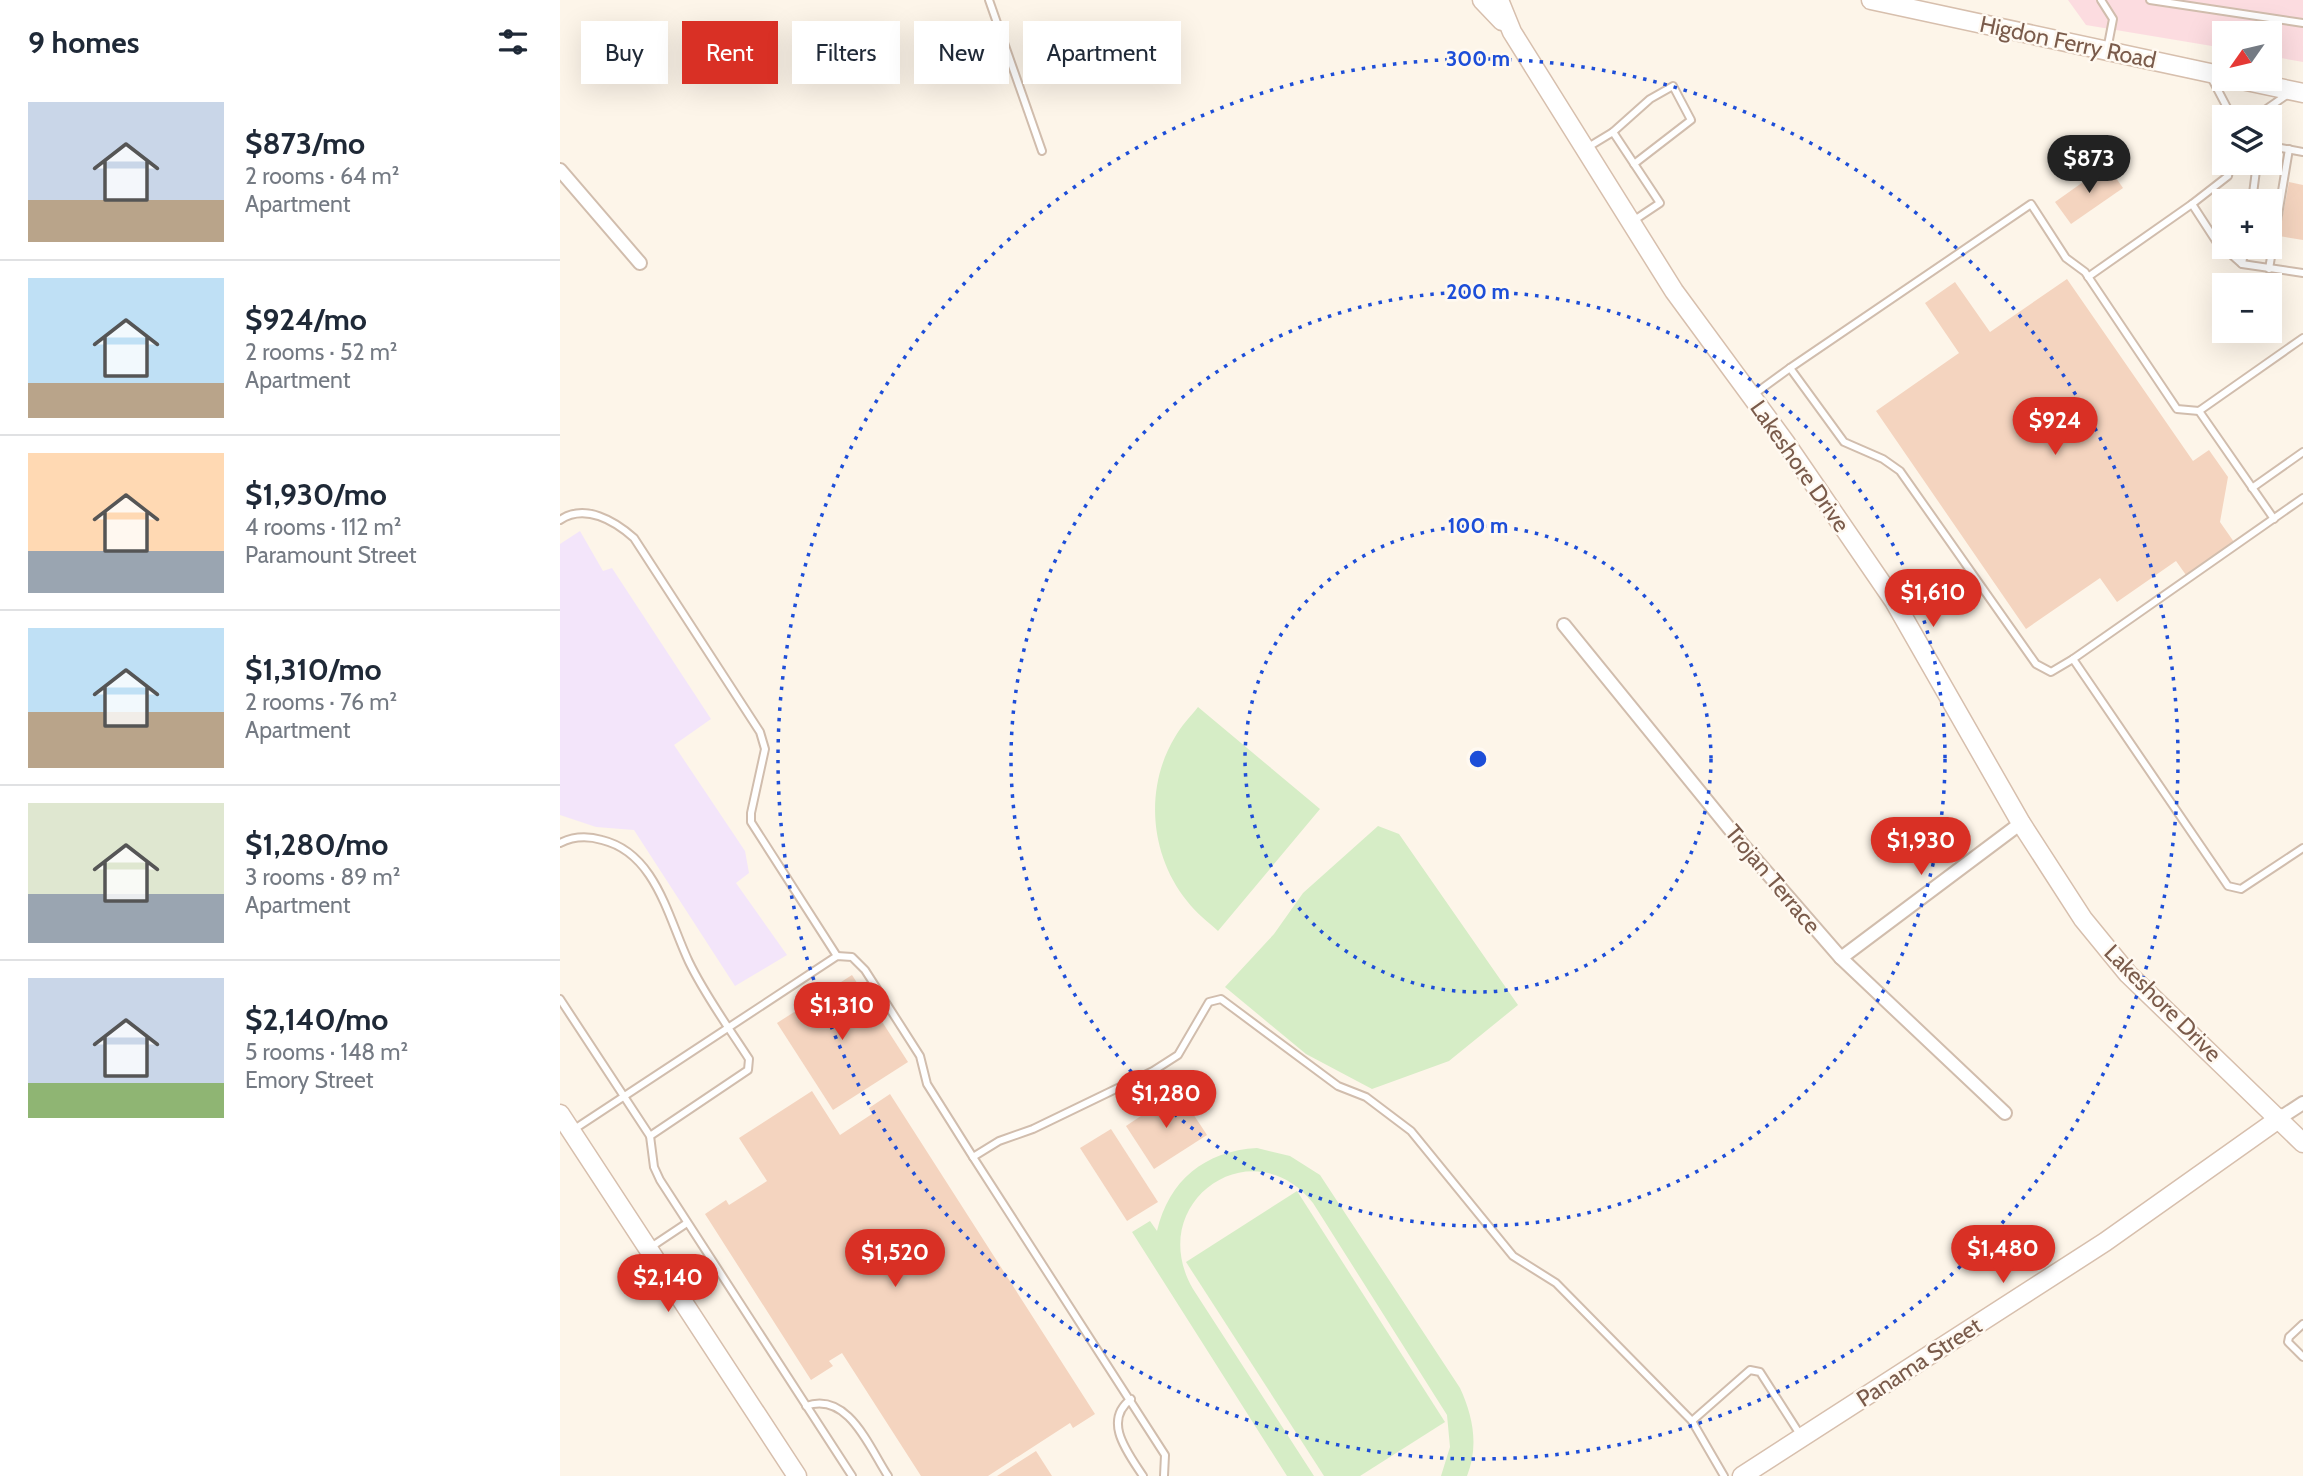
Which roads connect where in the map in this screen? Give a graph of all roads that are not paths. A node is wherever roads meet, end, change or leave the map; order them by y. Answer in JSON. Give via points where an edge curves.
{"nodes":[{"id":1,"x":989,"y":0,"type":"edge"},
{"id":2,"x":1482,"y":0,"type":"edge"},
{"id":3,"x":1499,"y":0,"type":"edge"},
{"id":4,"x":1871,"y":0,"type":"edge"},
{"id":5,"x":2101,"y":0,"type":"edge"},
{"id":6,"x":2150,"y":0,"type":"edge"},
{"id":7,"x":2303,"y":23,"type":"edge"},
{"id":8,"x":1512,"y":32,"type":"junction"},
{"id":9,"x":2107,"y":51,"type":"junction"},
{"id":10,"x":2212,"y":73,"type":"edge"},
{"id":11,"x":2298,"y":92,"type":"edge"},
{"id":12,"x":2276,"y":105,"type":"edge"},
{"id":13,"x":1613,"y":132,"type":"junction"},
{"id":14,"x":2282,"y":148,"type":"edge"},
{"id":15,"x":1585,"y":149,"type":"junction"},
{"id":16,"x":2289,"y":149,"type":"junction"},
{"id":17,"x":1042,"y":151,"type":"dead end"},
{"id":18,"x":2303,"y":152,"type":"edge"},
{"id":19,"x":1634,"y":164,"type":"junction"},
{"id":20,"x":560,"y":170,"type":"edge"},
{"id":21,"x":2228,"y":175,"type":"edge"},
{"id":22,"x":2192,"y":204,"type":"junction"},
{"id":23,"x":1631,"y":222,"type":"junction"},
{"id":24,"x":2243,"y":259,"type":"edge"},
{"id":25,"x":640,"y":262,"type":"dead end"},
{"id":26,"x":2242,"y":264,"type":"junction"},
{"id":27,"x":2269,"y":269,"type":"junction"},
{"id":28,"x":2303,"y":273,"type":"edge"},
{"id":29,"x":2088,"y":277,"type":"junction"},
{"id":30,"x":2303,"y":338,"type":"edge"},
{"id":31,"x":1790,"y":368,"type":"junction"},
{"id":32,"x":1750,"y":396,"type":"junction"},
{"id":33,"x":2199,"y":411,"type":"junction"},
{"id":34,"x":2303,"y":452,"type":"edge"},
{"id":35,"x":2252,"y":488,"type":"junction"},
{"id":36,"x":2303,"y":498,"type":"edge"},
{"id":37,"x":2274,"y":519,"type":"junction"},
{"id":38,"x":560,"y":520,"type":"edge"},
{"id":39,"x":1564,"y":625,"type":"dead end"},
{"id":40,"x":2073,"y":659,"type":"junction"},
{"id":41,"x":2021,"y":823,"type":"junction"},
{"id":42,"x":560,"y":843,"type":"edge"},
{"id":43,"x":2303,"y":848,"type":"edge"},
{"id":44,"x":837,"y":956,"type":"junction"},
{"id":45,"x":1841,"y":958,"type":"junction"},
{"id":46,"x":560,"y":999,"type":"edge"},
{"id":47,"x":729,"y":1029,"type":"junction"},
{"id":48,"x":624,"y":1098,"type":"junction"},
{"id":49,"x":2303,"y":1103,"type":"edge"},
{"id":50,"x":2005,"y":1113,"type":"dead end"},
{"id":51,"x":560,"y":1114,"type":"edge"},
{"id":52,"x":2280,"y":1118,"type":"junction"},
{"id":53,"x":566,"y":1135,"type":"edge"},
{"id":54,"x":650,"y":1136,"type":"junction"},
{"id":55,"x":2303,"y":1143,"type":"edge"},
{"id":56,"x":973,"y":1157,"type":"junction"},
{"id":57,"x":687,"y":1223,"type":"junction"},
{"id":58,"x":648,"y":1249,"type":"junction"},
{"id":59,"x":2303,"y":1324,"type":"edge"},
{"id":60,"x":2303,"y":1357,"type":"edge"},
{"id":61,"x":1130,"y":1399,"type":"junction"},
{"id":62,"x":806,"y":1405,"type":"junction"},
{"id":63,"x":1692,"y":1421,"type":"junction"},
{"id":64,"x":1802,"y":1437,"type":"junction"},
{"id":65,"x":797,"y":1476,"type":"edge"},
{"id":66,"x":852,"y":1476,"type":"edge"},
{"id":67,"x":888,"y":1476,"type":"edge"},
{"id":68,"x":1143,"y":1476,"type":"edge"},
{"id":69,"x":1164,"y":1476,"type":"edge"},
{"id":70,"x":1724,"y":1476,"type":"edge"},
{"id":71,"x":1742,"y":1476,"type":"edge"}],
"edges":[{"from":1,"to":17,"type":"lane"},
{"from":2,"to":8,"type":"street"},
{"from":3,"to":8,"type":"street","name":"Lakeshore Drive"},
{"from":4,"to":9,"type":"street","name":"Higdon Ferry Road"},
{"from":5,"to":9,"type":"lane","via":[[2113,19]]},
{"from":6,"to":7,"type":"lane"},
{"from":8,"to":15,"type":"street","name":"Lakeshore Drive"},
{"from":9,"to":10,"type":"street","name":"Higdon Ferry Road"},
{"from":11,"to":12,"type":"lane"},
{"from":13,"to":15,"type":"lane"},
{"from":13,"to":19,"type":"lane"},
{"from":13,"to":19,"type":"lane","via":[[1650,99],[1673,86],[1692,120]]},
{"from":14,"to":16,"type":"lane"},
{"from":15,"to":23,"type":"street","name":"Lakeshore Drive"},
{"from":16,"to":18,"type":"lane"},
{"from":16,"to":27,"type":"lane"},
{"from":19,"to":23,"type":"lane","via":[[1660,203]]},
{"from":20,"to":25,"type":"street"},
{"from":21,"to":22,"type":"lane"},
{"from":22,"to":26,"type":"lane","via":[[2216,241]]},
{"from":22,"to":29,"type":"lane"},
{"from":23,"to":32,"type":"street","name":"Lakeshore Drive"},
{"from":24,"to":26,"type":"lane"},
{"from":26,"to":27,"type":"lane"},
{"from":27,"to":28,"type":"lane"},
{"from":29,"to":31,"type":"lane","via":[[2066,258],[2031,204]]},
{"from":29,"to":33,"type":"lane","via":[[2177,409]]},
{"from":30,"to":33,"type":"lane"},
{"from":31,"to":32,"type":"lane"},
{"from":31,"to":40,"type":"lane","via":[[1844,442],[1900,471],[2036,664],[2052,672]]},
{"from":32,"to":41,"type":"street","name":"Lakeshore Drive","via":[[1894,601]]},
{"from":33,"to":35,"type":"lane"},
{"from":34,"to":35,"type":"lane"},
{"from":35,"to":37,"type":"lane"},
{"from":36,"to":37,"type":"lane"},
{"from":37,"to":40,"type":"lane"},
{"from":38,"to":44,"type":"lane","via":[[580,514],[601,516],[634,538],[760,732],[765,749],[751,822]]},
{"from":39,"to":45,"type":"street","name":"Trojan Terrace"},
{"from":40,"to":43,"type":"lane","via":[[2228,886],[2241,889]]},
{"from":41,"to":45,"type":"street"},
{"from":41,"to":52,"type":"street","name":"Lakeshore Drive","via":[[2083,919],[2128,974]]},
{"from":42,"to":47,"type":"lane","via":[[587,836],[614,843],[637,859],[657,888],[689,962]]},
{"from":44,"to":47,"type":"lane"},
{"from":44,"to":56,"type":"lane","via":[[852,957],[865,970],[920,1056],[927,1084]]},
{"from":45,"to":50,"type":"street","name":"Trojan Terrace"},
{"from":46,"to":48,"type":"lane"},
{"from":47,"to":48,"type":"lane"},
{"from":47,"to":54,"type":"lane","via":[[749,1059],[748,1070]]},
{"from":48,"to":53,"type":"lane"},
{"from":48,"to":54,"type":"lane"},
{"from":49,"to":52,"type":"street","name":"Panama Street"},
{"from":51,"to":53,"type":"street"},
{"from":52,"to":55,"type":"street","name":"Lakeshore Drive"},
{"from":52,"to":64,"type":"street","name":"Panama Street","via":[[2105,1242]]},
{"from":53,"to":58,"type":"street"},
{"from":54,"to":57,"type":"lane","via":[[656,1174]]},
{"from":56,"to":61,"type":"lane"},
{"from":56,"to":63,"type":"lane","via":[[1153,1071],[1178,1055],[1209,1002],[1221,999],[1338,1086],[1366,1097],[1411,1131],[1513,1256],[1556,1283]]},
{"from":57,"to":58,"type":"lane"},
{"from":57,"to":62,"type":"lane"},
{"from":58,"to":65,"type":"street"},
{"from":59,"to":60,"type":"lane","via":[[2288,1342]]},
{"from":61,"to":68,"type":"lane","via":[[1119,1411],[1117,1425]]},
{"from":61,"to":69,"type":"lane","via":[[1165,1455]]},
{"from":62,"to":66,"type":"lane"},
{"from":62,"to":67,"type":"lane","via":[[818,1401],[846,1411]]},
{"from":63,"to":64,"type":"lane","via":[[1750,1370],[1760,1372]]},
{"from":63,"to":70,"type":"lane"},
{"from":64,"to":71,"type":"street","name":"Panama Street"}]}
